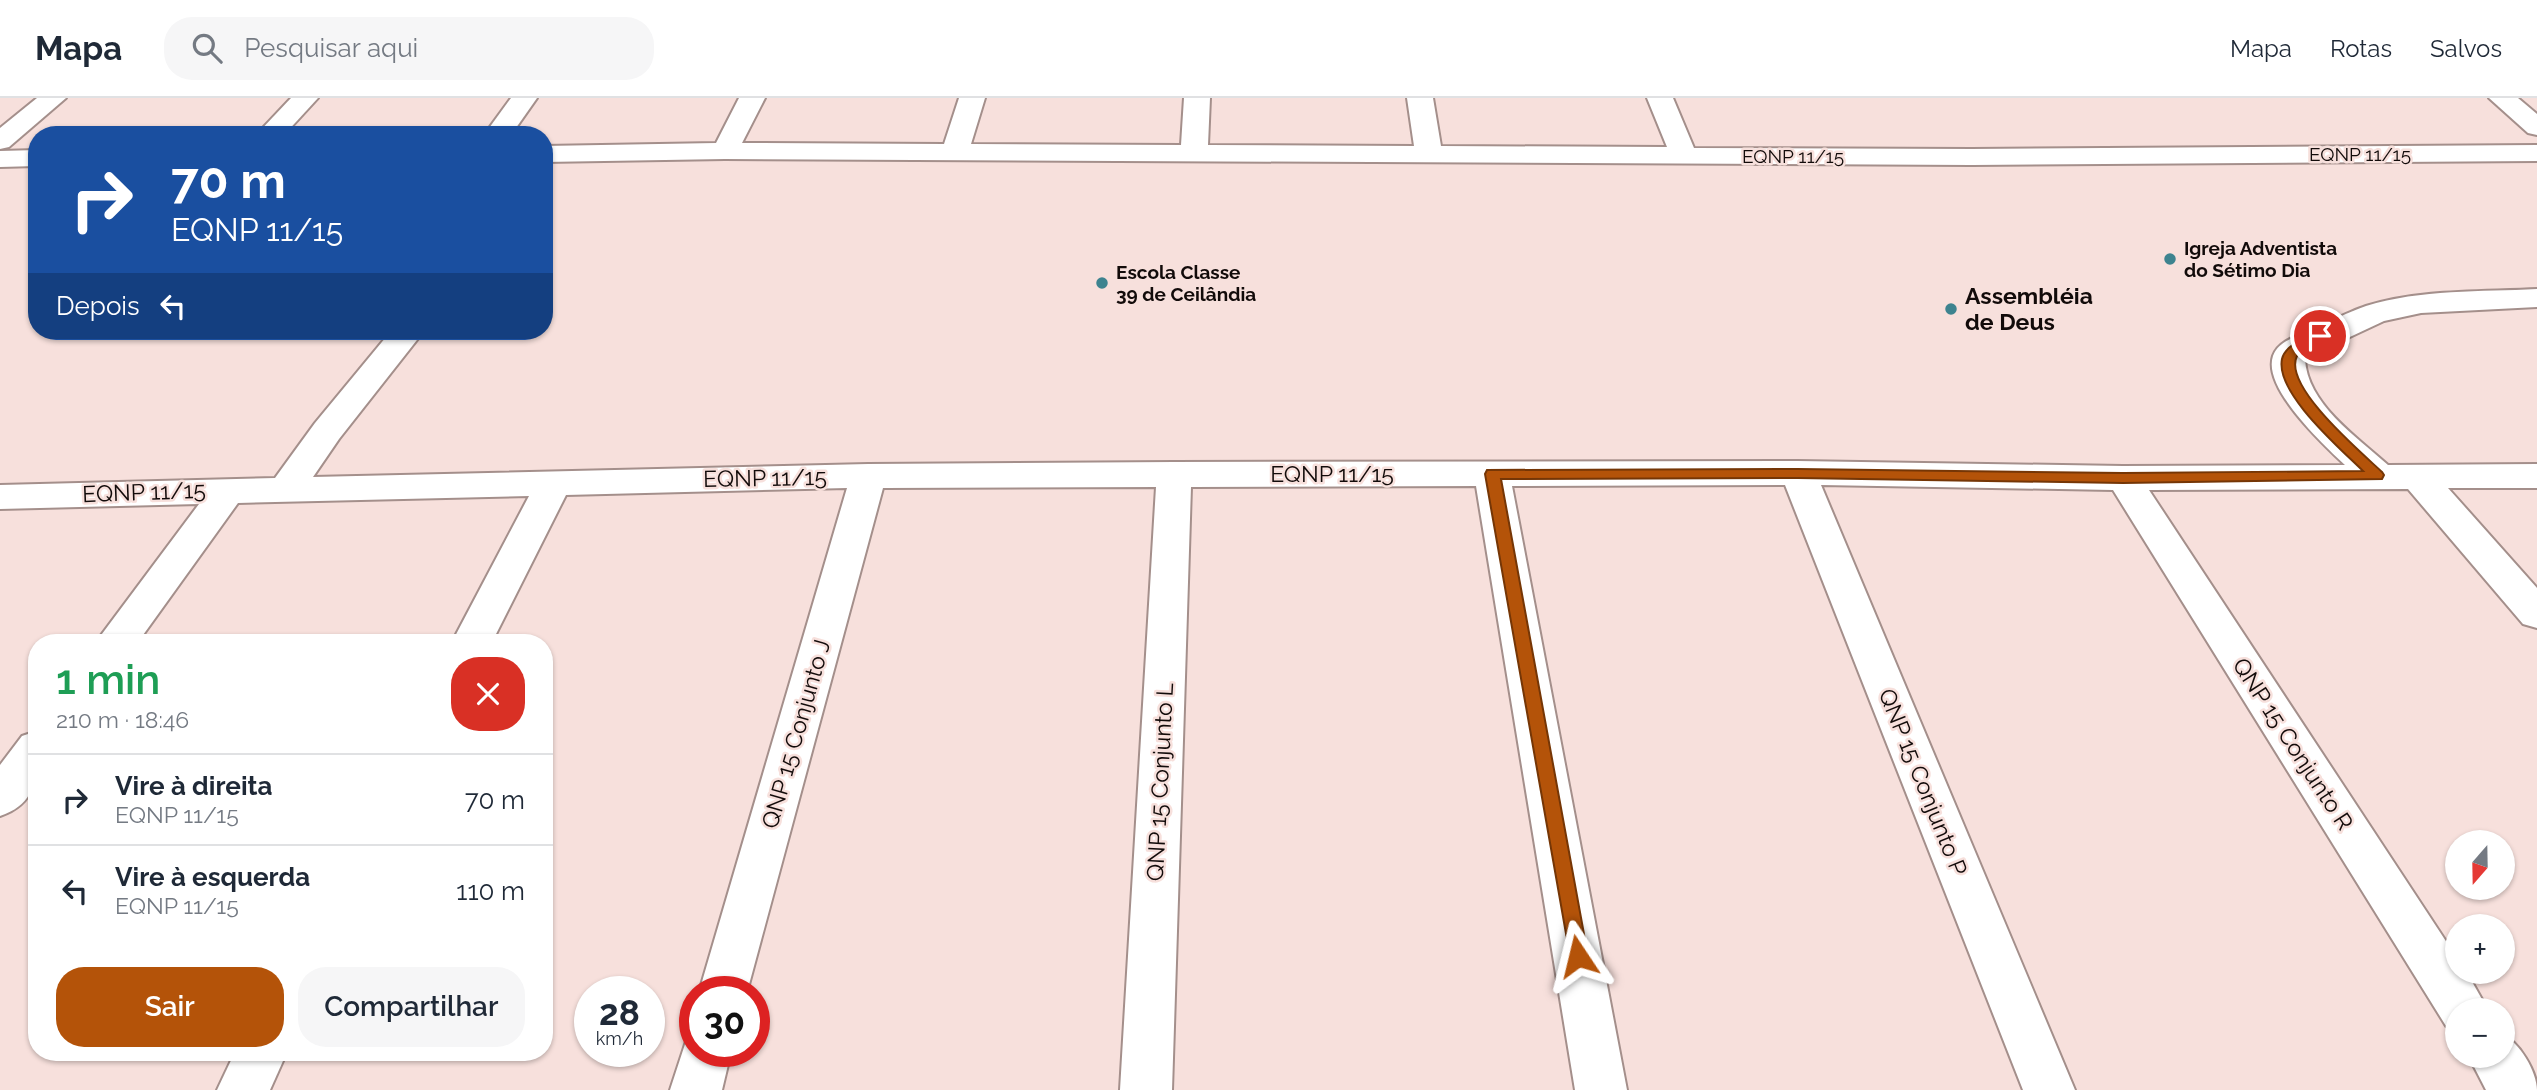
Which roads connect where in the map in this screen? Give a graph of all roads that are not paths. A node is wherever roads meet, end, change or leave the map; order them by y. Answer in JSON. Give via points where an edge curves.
{"nodes":[{"id":1,"x":53,"y":98,"type":"edge"},
{"id":2,"x":305,"y":98,"type":"edge"},
{"id":3,"x":524,"y":98,"type":"edge"},
{"id":4,"x":752,"y":98,"type":"edge"},
{"id":5,"x":972,"y":98,"type":"edge"},
{"id":6,"x":1197,"y":98,"type":"edge"},
{"id":7,"x":1420,"y":98,"type":"edge"},
{"id":8,"x":1660,"y":98,"type":"edge"},
{"id":9,"x":2502,"y":98,"type":"edge"},
{"id":10,"x":278,"y":126,"type":"edge"},
{"id":11,"x":504,"y":126,"type":"edge"},
{"id":12,"x":2537,"y":127,"type":"edge"},
{"id":13,"x":0,"y":141,"type":"edge"},
{"id":14,"x":725,"y":151,"type":"junction"},
{"id":15,"x":1429,"y":153,"type":"junction"},
{"id":16,"x":2537,"y":153,"type":"edge"},
{"id":17,"x":553,"y":154,"type":"edge"},
{"id":18,"x":954,"y":154,"type":"junction"},
{"id":19,"x":1194,"y":155,"type":"junction"},
{"id":20,"x":1684,"y":155,"type":"junction"},
{"id":21,"x":28,"y":158,"type":"edge"},
{"id":22,"x":0,"y":159,"type":"edge"},
{"id":23,"x":2537,"y":298,"type":"edge"},
{"id":24,"x":401,"y":340,"type":"edge"},
{"id":25,"x":1174,"y":474,"type":"junction"},
{"id":26,"x":1492,"y":474,"type":"junction"},
{"id":27,"x":1798,"y":474,"type":"junction"},
{"id":28,"x":2376,"y":475,"type":"junction"},
{"id":29,"x":2416,"y":475,"type":"junction"},
{"id":30,"x":868,"y":476,"type":"junction"},
{"id":31,"x":2537,"y":476,"type":"edge"},
{"id":32,"x":2123,"y":478,"type":"junction"},
{"id":33,"x":554,"y":483,"type":"junction"},
{"id":34,"x":287,"y":488,"type":"junction"},
{"id":35,"x":229,"y":490,"type":"junction"},
{"id":36,"x":0,"y":497,"type":"edge"},
{"id":37,"x":2537,"y":614,"type":"edge"},
{"id":38,"x":122,"y":634,"type":"edge"},
{"id":39,"x":476,"y":634,"type":"edge"},
{"id":40,"x":28,"y":760,"type":"edge"},
{"id":41,"x":0,"y":798,"type":"edge"},
{"id":42,"x":727,"y":976,"type":"edge"},
{"id":43,"x":2455,"y":998,"type":"edge"},
{"id":44,"x":258,"y":1061,"type":"edge"},
{"id":45,"x":702,"y":1067,"type":"edge"},
{"id":46,"x":2501,"y":1068,"type":"edge"},
{"id":47,"x":243,"y":1090,"type":"edge"},
{"id":48,"x":696,"y":1090,"type":"edge"},
{"id":49,"x":1146,"y":1090,"type":"edge"},
{"id":50,"x":1601,"y":1090,"type":"edge"},
{"id":51,"x":2049,"y":1090,"type":"edge"},
{"id":52,"x":2515,"y":1090,"type":"edge"}],
"edges":[{"from":1,"to":13,"type":"street"},
{"from":2,"to":10,"type":"street"},
{"from":3,"to":11,"type":"street"},
{"from":4,"to":14,"type":"street"},
{"from":5,"to":18,"type":"street"},
{"from":6,"to":19,"type":"street"},
{"from":7,"to":15,"type":"street"},
{"from":8,"to":20,"type":"street"},
{"from":9,"to":12,"type":"street"},
{"from":14,"to":17,"type":"street","name":"EQNP 11/15"},
{"from":14,"to":18,"type":"street","name":"EQNP 11/15"},
{"from":15,"to":19,"type":"street","name":"EQNP 11/15"},
{"from":15,"to":20,"type":"street","name":"EQNP 11/15"},
{"from":16,"to":20,"type":"street","name":"EQNP 11/15"},
{"from":18,"to":19,"type":"street","name":"EQNP 11/15"},
{"from":21,"to":22,"type":"street"},
{"from":23,"to":28,"type":"street","via":[[2421,304],[2375,313],[2295,349],[2289,358],[2290,374],[2301,396]]},
{"from":24,"to":34,"type":"street"},
{"from":25,"to":26,"type":"street","name":"EQNP 11/15"},
{"from":25,"to":30,"type":"street","name":"EQNP 11/15"},
{"from":25,"to":49,"type":"street","name":"QNP 15 Conjunto L"},
{"from":26,"to":27,"type":"street","name":"EQNP 11/15"},
{"from":26,"to":50,"type":"street"},
{"from":27,"to":32,"type":"street","name":"EQNP 11/15"},
{"from":27,"to":51,"type":"street","name":"QNP 15 Conjunto P"},
{"from":28,"to":29,"type":"street","name":"EQNP 11/15"},
{"from":28,"to":32,"type":"street","name":"EQNP 11/15"},
{"from":29,"to":31,"type":"street","name":"EQNP 11/15"},
{"from":29,"to":37,"type":"street"},
{"from":30,"to":33,"type":"street","name":"EQNP 11/15"},
{"from":30,"to":42,"type":"street","name":"QNP 15 Conjunto J"},
{"from":32,"to":43,"type":"street","name":"QNP 15 Conjunto R"},
{"from":33,"to":34,"type":"street","name":"EQNP 11/15"},
{"from":33,"to":39,"type":"street"},
{"from":34,"to":35,"type":"street","name":"EQNP 11/15"},
{"from":35,"to":36,"type":"street","name":"EQNP 11/15"},
{"from":35,"to":38,"type":"street"},
{"from":40,"to":41,"type":"street"},
{"from":44,"to":47,"type":"street"},
{"from":45,"to":48,"type":"street"},
{"from":46,"to":52,"type":"street"}]}
